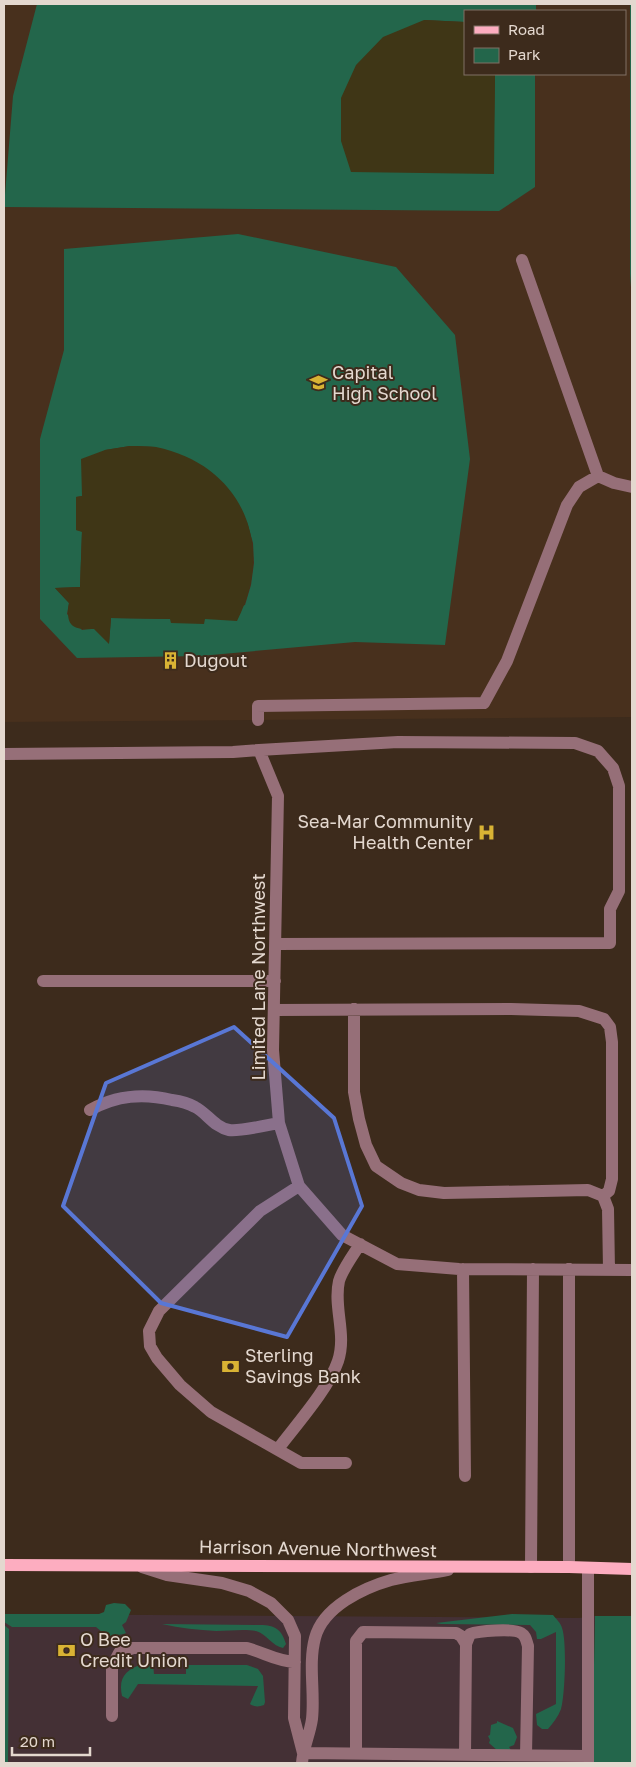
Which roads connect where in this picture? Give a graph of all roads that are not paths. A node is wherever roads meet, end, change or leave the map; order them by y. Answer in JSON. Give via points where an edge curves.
{"nodes":[{"id":1,"x":522,"y":260,"type":"dead end"},
{"id":2,"x":598,"y":476,"type":"junction"},
{"id":3,"x":632,"y":487,"type":"edge"},
{"id":4,"x":258,"y":720,"type":"dead end"},
{"id":5,"x":259,"y":750,"type":"junction"},
{"id":6,"x":4,"y":754,"type":"edge"},
{"id":7,"x":275,"y":944,"type":"junction"},
{"id":8,"x":43,"y":981,"type":"dead end"},
{"id":9,"x":274,"y":981,"type":"junction"},
{"id":10,"x":354,"y":1009,"type":"junction"},
{"id":11,"x":274,"y":1010,"type":"junction"},
{"id":12,"x":90,"y":1110,"type":"dead end"},
{"id":13,"x":279,"y":1123,"type":"junction"},
{"id":14,"x":299,"y":1186,"type":"junction"},
{"id":15,"x":603,"y":1196,"type":"junction"},
{"id":16,"x":360,"y":1244,"type":"junction"},
{"id":17,"x":463,"y":1269,"type":"junction"},
{"id":18,"x":533,"y":1269,"type":"junction"},
{"id":19,"x":569,"y":1269,"type":"junction"},
{"id":20,"x":609,"y":1270,"type":"junction"},
{"id":21,"x":632,"y":1270,"type":"edge"},
{"id":22,"x":278,"y":1449,"type":"junction"},
{"id":23,"x":346,"y":1463,"type":"dead end"},
{"id":24,"x":465,"y":1476,"type":"dead end"},
{"id":25,"x":4,"y":1565,"type":"edge"},
{"id":26,"x":134,"y":1565,"type":"junction"},
{"id":27,"x":532,"y":1567,"type":"junction"},
{"id":28,"x":569,"y":1567,"type":"junction"},
{"id":29,"x":457,"y":1568,"type":"junction"},
{"id":30,"x":588,"y":1568,"type":"junction"},
{"id":31,"x":632,"y":1569,"type":"edge"},
{"id":32,"x":466,"y":1644,"type":"junction"},
{"id":33,"x":295,"y":1662,"type":"junction"},
{"id":34,"x":112,"y":1716,"type":"dead end"},
{"id":35,"x":356,"y":1754,"type":"junction"},
{"id":36,"x":465,"y":1755,"type":"junction"},
{"id":37,"x":526,"y":1755,"type":"junction"},
{"id":38,"x":302,"y":1758,"type":"edge"},
{"id":39,"x":428,"y":1759,"type":"edge"},
{"id":40,"x":552,"y":1760,"type":"edge"},
{"id":41,"x":588,"y":1760,"type":"edge"}],
"edges":[{"from":1,"to":2,"type":"street"},
{"from":2,"to":3,"type":"street"},
{"from":2,"to":4,"type":"street","via":[[579,487],[567,505],[508,660],[484,704],[258,706]]},
{"from":5,"to":6,"type":"street"},
{"from":5,"to":7,"type":"street","name":"Limited Lane Northwest","via":[[278,796]]},
{"from":5,"to":7,"type":"street","via":[[398,742],[575,743],[598,751],[613,768],[619,786],[619,891],[610,909],[610,943]]},
{"from":7,"to":9,"type":"street","name":"Limited Lane Northwest"},
{"from":8,"to":9,"type":"street"},
{"from":9,"to":11,"type":"street","name":"Limited Lane Northwest"},
{"from":10,"to":11,"type":"street"},
{"from":10,"to":15,"type":"street","via":[[354,1092],[366,1145],[376,1166],[401,1183],[419,1190],[444,1193],[588,1190]]},
{"from":10,"to":15,"type":"street","via":[[580,1011],[604,1019],[610,1027],[612,1042],[612,1179],[609,1191]]},
{"from":11,"to":13,"type":"street","name":"Limited Lane Northwest","via":[[273,1050]]},
{"from":12,"to":13,"type":"street","via":[[104,1102],[122,1098],[156,1096],[194,1106],[216,1126],[230,1131]]},
{"from":13,"to":14,"type":"street","name":"Limited Lane Northwest"},
{"from":14,"to":16,"type":"street","name":"Limited Lane Northwest","via":[[342,1235]]},
{"from":14,"to":22,"type":"street","via":[[260,1211],[159,1311],[150,1331],[150,1346],[180,1385],[211,1412]]},
{"from":15,"to":20,"type":"street","via":[[608,1210]]},
{"from":16,"to":17,"type":"street","name":"Limited Lane Northwest","via":[[397,1264]]},
{"from":16,"to":22,"type":"street","via":[[338,1285],[341,1336],[338,1360],[329,1380]]},
{"from":17,"to":18,"type":"street","name":"Limited Lane Northwest"},
{"from":17,"to":24,"type":"street"},
{"from":18,"to":19,"type":"street","name":"Limited Lane Northwest"},
{"from":18,"to":27,"type":"street"},
{"from":19,"to":20,"type":"street","name":"Limited Lane Northwest"},
{"from":19,"to":28,"type":"street"},
{"from":20,"to":21,"type":"street","name":"Limited Lane Northwest"},
{"from":22,"to":23,"type":"street","via":[[301,1463]]},
{"from":25,"to":26,"type":"main road","name":"Harrison Avenue Northwest"},
{"from":26,"to":29,"type":"main road","name":"Harrison Avenue Northwest"},
{"from":26,"to":33,"type":"street","via":[[167,1575],[231,1585],[271,1603],[288,1620],[295,1636]]},
{"from":27,"to":28,"type":"main road","name":"Harrison Avenue Northwest"},
{"from":27,"to":29,"type":"main road","name":"Harrison Avenue Northwest"},
{"from":28,"to":30,"type":"main road","name":"Harrison Avenue Northwest"},
{"from":29,"to":38,"type":"street","via":[[390,1581],[367,1590],[333,1610],[322,1622],[315,1638],[312,1719]]},
{"from":30,"to":31,"type":"main road","name":"Harrison Avenue Northwest"},
{"from":30,"to":41,"type":"street"},
{"from":32,"to":35,"type":"street","via":[[456,1633],[362,1632],[356,1641]]},
{"from":32,"to":36,"type":"street"},
{"from":32,"to":37,"type":"street","via":[[470,1634],[477,1631],[519,1631],[526,1637]]},
{"from":33,"to":34,"type":"street","via":[[282,1661],[247,1648],[133,1648],[119,1653],[112,1666]]},
{"from":33,"to":38,"type":"street","via":[[294,1718]]},
{"from":35,"to":38,"type":"street"},
{"from":35,"to":39,"type":"street"},
{"from":36,"to":37,"type":"street"},
{"from":36,"to":39,"type":"street"},
{"from":37,"to":40,"type":"street"},
{"from":40,"to":41,"type":"street"}]}
